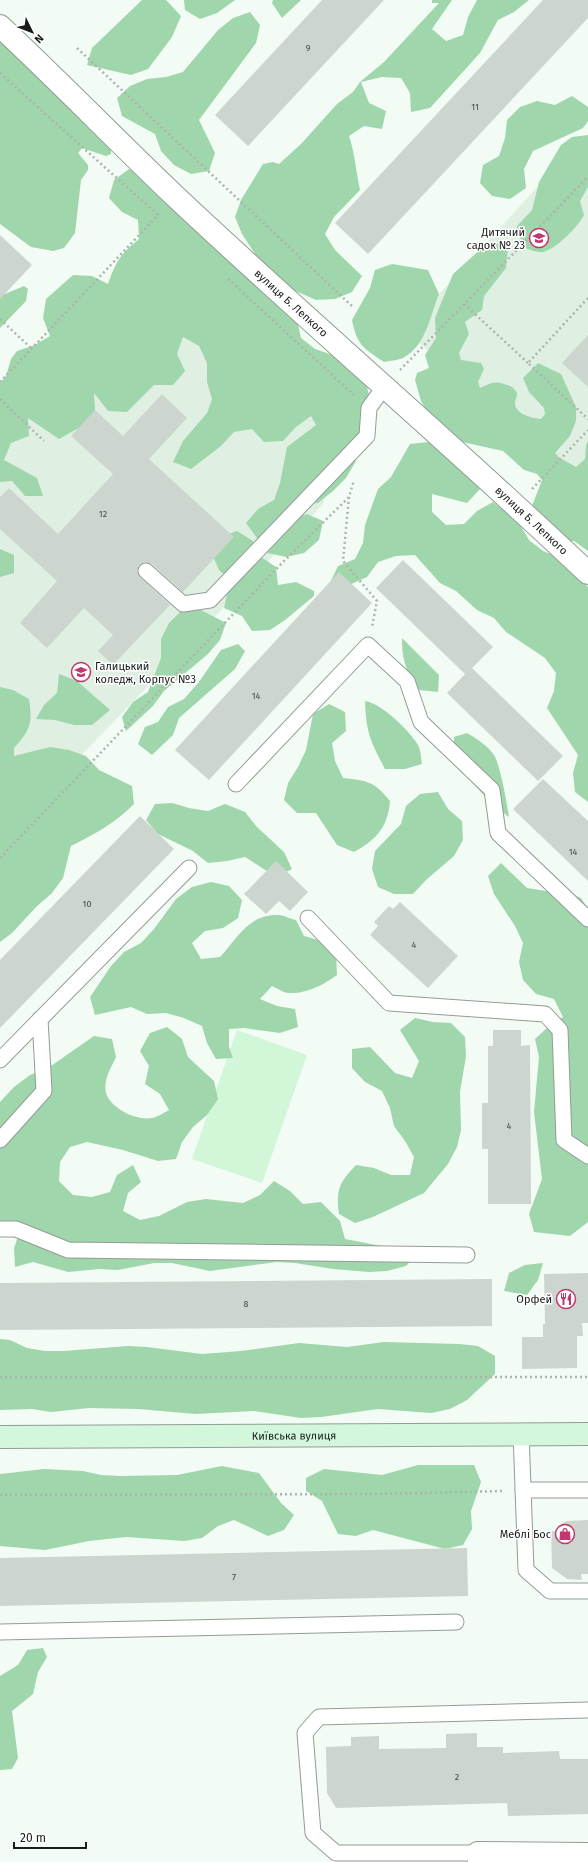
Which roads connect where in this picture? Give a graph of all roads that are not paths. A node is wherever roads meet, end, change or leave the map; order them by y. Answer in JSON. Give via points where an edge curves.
{"nodes":[{"id":1,"x":0,"y":26,"type":"edge"},
{"id":2,"x":384,"y":386,"type":"junction"},
{"id":3,"x":146,"y":571,"type":"dead end"},
{"id":4,"x":588,"y":573,"type":"edge"},
{"id":5,"x":236,"y":784,"type":"dead end"},
{"id":6,"x":189,"y":868,"type":"dead end"},
{"id":7,"x":308,"y":918,"type":"dead end"},
{"id":8,"x":588,"y":919,"type":"edge"},
{"id":9,"x":40,"y":1019,"type":"junction"},
{"id":10,"x":0,"y":1060,"type":"edge"},
{"id":11,"x":0,"y":1140,"type":"edge"},
{"id":12,"x":588,"y":1156,"type":"edge"},
{"id":13,"x":0,"y":1229,"type":"edge"},
{"id":14,"x":467,"y":1254,"type":"dead end"},
{"id":15,"x":521,"y":1433,"type":"junction"},
{"id":16,"x":588,"y":1434,"type":"edge"},
{"id":17,"x":0,"y":1437,"type":"edge"},
{"id":18,"x":523,"y":1490,"type":"junction"},
{"id":19,"x":588,"y":1490,"type":"edge"},
{"id":20,"x":588,"y":1592,"type":"edge"},
{"id":21,"x":456,"y":1622,"type":"dead end"},
{"id":22,"x":0,"y":1632,"type":"edge"},
{"id":23,"x":588,"y":1710,"type":"edge"},
{"id":24,"x":588,"y":1854,"type":"edge"},
{"id":25,"x":336,"y":1857,"type":"edge"},
{"id":26,"x":478,"y":1858,"type":"edge"}],
"edges":[{"from":1,"to":2,"type":"street","name":"вулиця Б. Лепкого","via":[[176,197]]},
{"from":2,"to":3,"type":"lane","via":[[369,408],[367,436],[210,600],[183,604]]},
{"from":2,"to":4,"type":"street","name":"вулиця Б. Лепкого"},
{"from":5,"to":8,"type":"lane","via":[[368,645],[407,681],[421,722],[492,790],[498,833]]},
{"from":6,"to":9,"type":"lane"},
{"from":7,"to":12,"type":"lane","via":[[389,1003],[545,1014],[560,1030],[564,1140]]},
{"from":9,"to":10,"type":"lane"},
{"from":9,"to":11,"type":"lane","via":[[44,1091]]},
{"from":13,"to":14,"type":"lane","via":[[16,1229],[68,1250]]},
{"from":15,"to":16,"type":"main road","name":"Київська вулиця"},
{"from":15,"to":17,"type":"main road","name":"Київська вулиця"},
{"from":15,"to":18,"type":"lane"},
{"from":18,"to":19,"type":"lane"},
{"from":18,"to":20,"type":"lane","via":[[526,1570],[550,1591]]},
{"from":21,"to":22,"type":"lane"},
{"from":23,"to":25,"type":"lane","via":[[319,1717],[305,1733],[313,1833]]},
{"from":24,"to":26,"type":"street"},
{"from":25,"to":26,"type":"lane"}]}
